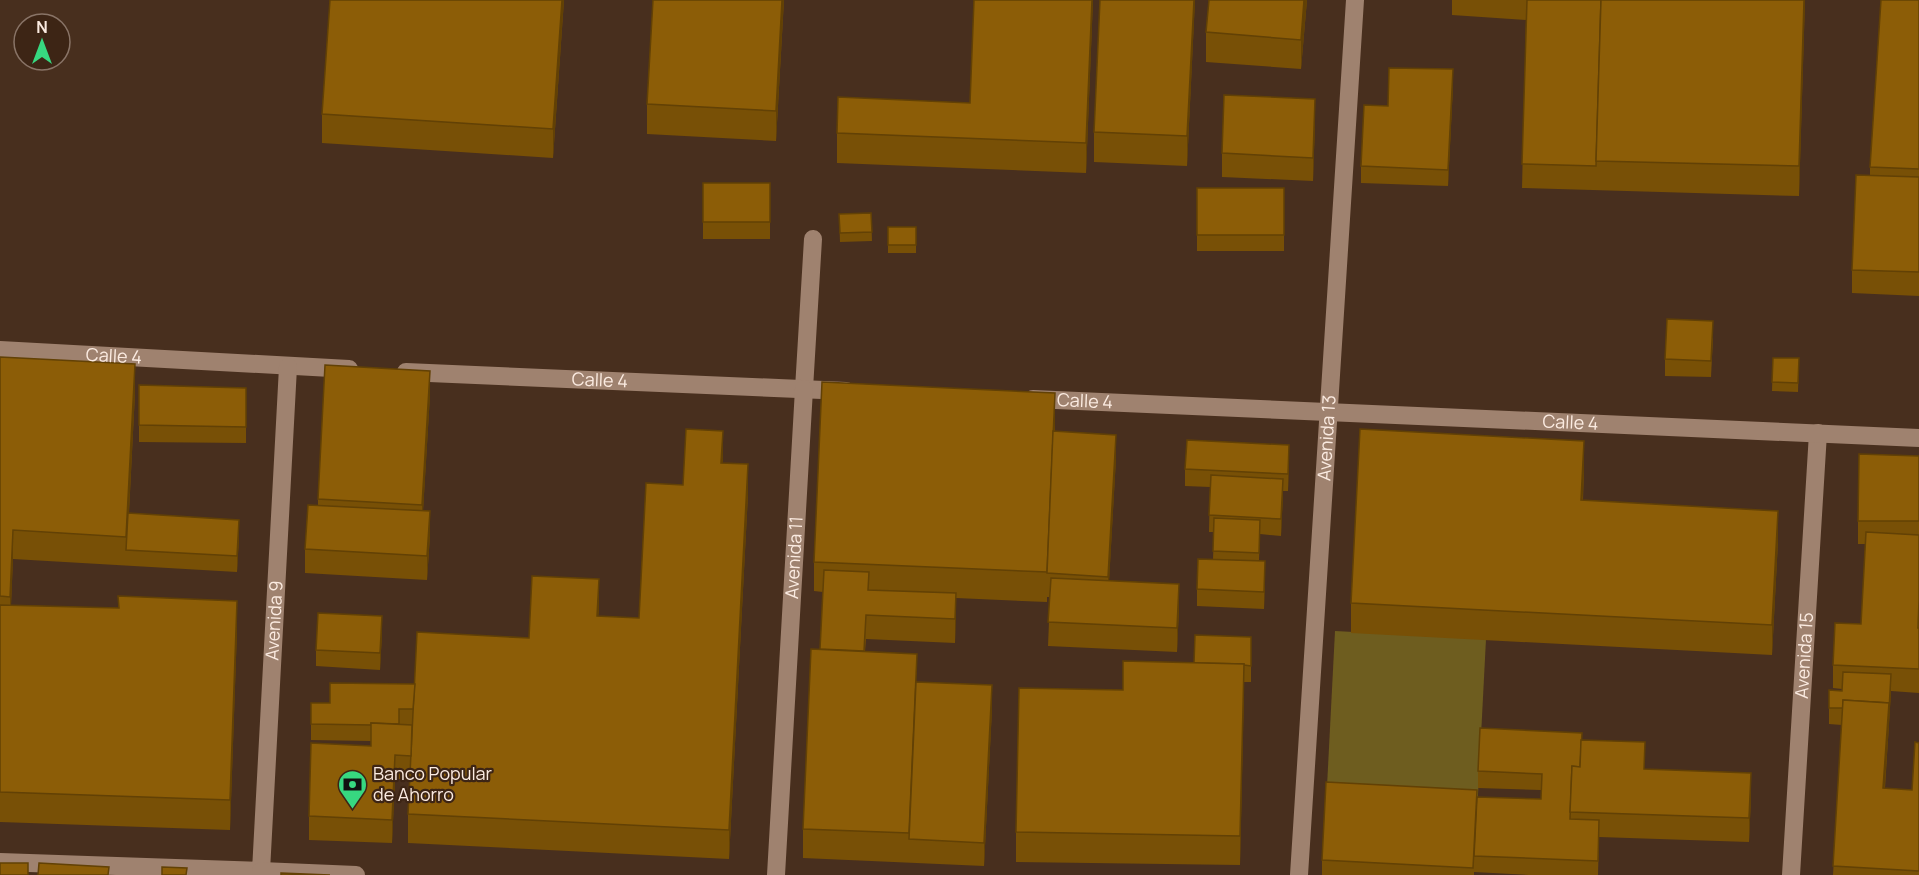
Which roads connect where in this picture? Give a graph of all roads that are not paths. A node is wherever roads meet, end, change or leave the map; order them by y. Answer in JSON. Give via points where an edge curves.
{"nodes":[{"id":1,"x":1355,"y":0,"type":"edge"},
{"id":2,"x":813,"y":239,"type":"dead end"},
{"id":3,"x":0,"y":350,"type":"edge"},
{"id":4,"x":288,"y":367,"type":"junction"},
{"id":5,"x":804,"y":389,"type":"junction"},
{"id":6,"x":863,"y":392,"type":"edge"},
{"id":7,"x":1018,"y":399,"type":"edge"},
{"id":8,"x":1328,"y":412,"type":"junction"},
{"id":9,"x":1818,"y":434,"type":"junction"},
{"id":10,"x":1919,"y":438,"type":"edge"},
{"id":11,"x":0,"y":862,"type":"edge"},
{"id":12,"x":261,"y":873,"type":"edge"},
{"id":13,"x":356,"y":875,"type":"edge"},
{"id":14,"x":776,"y":875,"type":"edge"},
{"id":15,"x":1299,"y":875,"type":"edge"},
{"id":16,"x":1791,"y":875,"type":"edge"}],
"edges":[{"from":1,"to":8,"type":"street","name":"Avenida 13"},
{"from":2,"to":5,"type":"street","name":"Avenida 11"},
{"from":3,"to":4,"type":"street","name":"Calle 4"},
{"from":4,"to":5,"type":"street","name":"Calle 4"},
{"from":4,"to":12,"type":"street","name":"Avenida 9"},
{"from":5,"to":6,"type":"street","name":"Calle 4"},
{"from":5,"to":14,"type":"street","name":"Avenida 11"},
{"from":7,"to":8,"type":"street","name":"Calle 4"},
{"from":8,"to":9,"type":"street","name":"Calle 4"},
{"from":8,"to":15,"type":"street","name":"Avenida 13"},
{"from":9,"to":10,"type":"street","name":"Calle 4"},
{"from":9,"to":16,"type":"street","name":"Avenida 15"},
{"from":11,"to":12,"type":"street"},
{"from":12,"to":13,"type":"street"}]}
